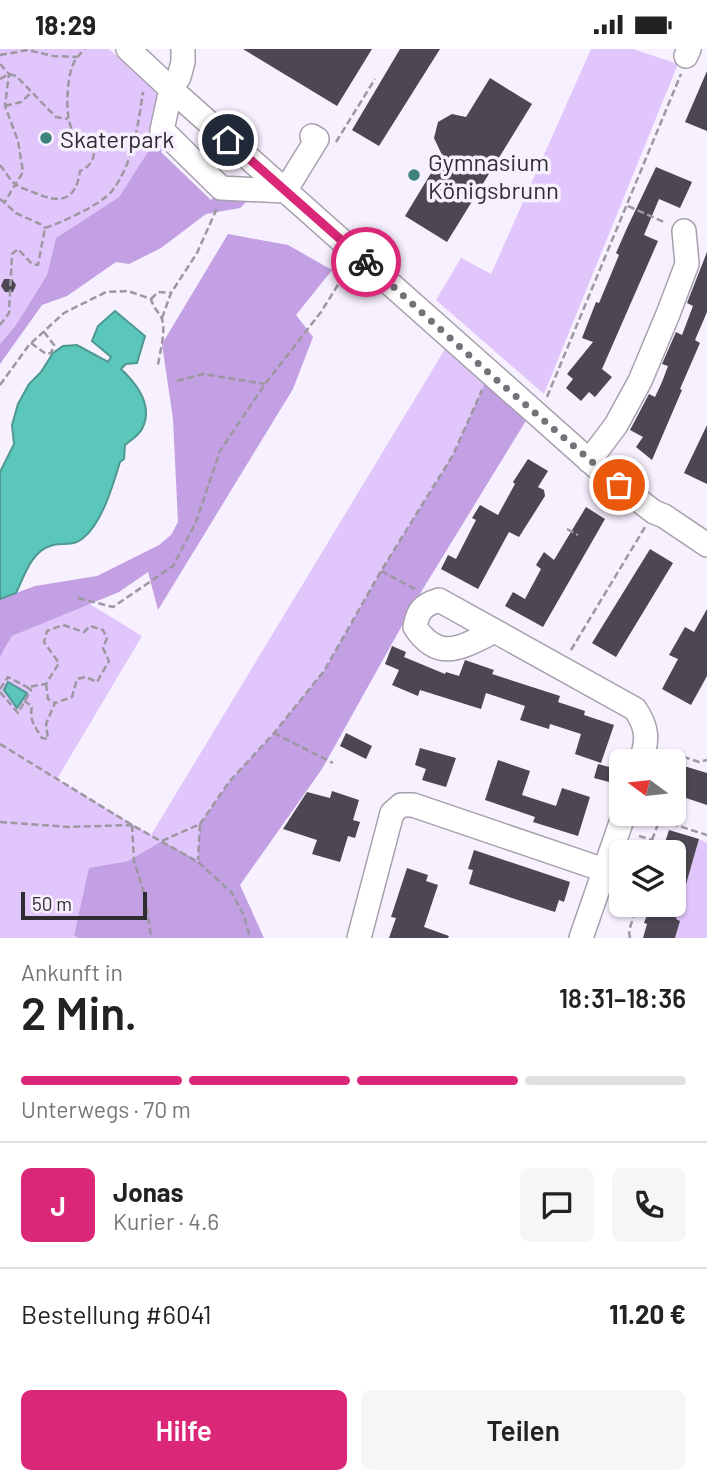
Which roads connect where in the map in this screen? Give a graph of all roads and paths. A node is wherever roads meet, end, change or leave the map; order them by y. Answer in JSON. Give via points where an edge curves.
{"nodes":[{"id":1,"x":85,"y":49,"type":"edge"},
{"id":2,"x":128,"y":49,"type":"edge"},
{"id":3,"x":183,"y":49,"type":"edge"},
{"id":4,"x":687,"y":53,"type":"edge"},
{"id":5,"x":0,"y":55,"type":"edge"},
{"id":6,"x":77,"y":57,"type":"junction"},
{"id":7,"x":0,"y":64,"type":"edge"},
{"id":8,"x":151,"y":71,"type":"junction"},
{"id":9,"x":9,"y":74,"type":"junction"},
{"id":10,"x":0,"y":79,"type":"edge"},
{"id":11,"x":375,"y":79,"type":"dead end"},
{"id":12,"x":171,"y":89,"type":"junction"},
{"id":13,"x":31,"y":93,"type":"junction"},
{"id":14,"x":5,"y":106,"type":"junction"},
{"id":15,"x":68,"y":119,"type":"junction"},
{"id":16,"x":312,"y":136,"type":"dead end"},
{"id":17,"x":333,"y":147,"type":"dead end"},
{"id":18,"x":0,"y":165,"type":"edge"},
{"id":19,"x":15,"y":184,"type":"junction"},
{"id":20,"x":245,"y":189,"type":"junction"},
{"id":21,"x":285,"y":191,"type":"junction"},
{"id":22,"x":0,"y":199,"type":"edge"},
{"id":23,"x":4,"y":203,"type":"junction"},
{"id":24,"x":628,"y":205,"type":"junction"},
{"id":25,"x":45,"y":229,"type":"junction"},
{"id":26,"x":684,"y":231,"type":"joint"},
{"id":27,"x":355,"y":244,"type":"junction"},
{"id":28,"x":171,"y":293,"type":"junction"},
{"id":29,"x":151,"y":299,"type":"junction"},
{"id":30,"x":162,"y":318,"type":"junction"},
{"id":31,"x":0,"y":325,"type":"edge"},
{"id":32,"x":44,"y":332,"type":"junction"},
{"id":33,"x":31,"y":343,"type":"junction"},
{"id":34,"x":158,"y":365,"type":"dead end"},
{"id":35,"x":491,"y":375,"type":"junction"},
{"id":36,"x":177,"y":381,"type":"dead end"},
{"id":37,"x":264,"y":384,"type":"junction"},
{"id":38,"x":0,"y":385,"type":"edge"},
{"id":39,"x":538,"y":416,"type":"junction"},
{"id":40,"x":589,"y":461,"type":"junction"},
{"id":41,"x":654,"y":512,"type":"junction"},
{"id":42,"x":567,"y":529,"type":"dead end"},
{"id":43,"x":578,"y":535,"type":"dead end"},
{"id":44,"x":707,"y":545,"type":"edge"},
{"id":45,"x":381,"y":571,"type":"junction"},
{"id":46,"x":78,"y":598,"type":"dead end"},
{"id":47,"x":439,"y":600,"type":"junction"},
{"id":48,"x":493,"y":632,"type":"junction"},
{"id":49,"x":560,"y":668,"type":"junction"},
{"id":50,"x":46,"y":684,"type":"junction"},
{"id":51,"x":27,"y":687,"type":"junction"},
{"id":52,"x":0,"y":691,"type":"edge"},
{"id":53,"x":24,"y":701,"type":"junction"},
{"id":54,"x":55,"y":703,"type":"junction"},
{"id":55,"x":274,"y":733,"type":"junction"},
{"id":56,"x":0,"y":744,"type":"edge"},
{"id":57,"x":644,"y":749,"type":"edge"},
{"id":58,"x":686,"y":760,"type":"edge"},
{"id":59,"x":707,"y":760,"type":"edge"},
{"id":60,"x":333,"y":763,"type":"dead end"},
{"id":61,"x":0,"y":822,"type":"edge"},
{"id":62,"x":200,"y":824,"type":"junction"},
{"id":63,"x":132,"y":825,"type":"junction"},
{"id":64,"x":620,"y":826,"type":"edge"},
{"id":65,"x":628,"y":826,"type":"edge"},
{"id":66,"x":707,"y":835,"type":"edge"},
{"id":67,"x":652,"y":840,"type":"joint"},
{"id":68,"x":162,"y":841,"type":"junction"},
{"id":69,"x":198,"y":862,"type":"junction"},
{"id":70,"x":604,"y":870,"type":"junction"},
{"id":71,"x":633,"y":917,"type":"edge"},
{"id":72,"x":151,"y":938,"type":"edge"},
{"id":73,"x":250,"y":938,"type":"edge"},
{"id":74,"x":359,"y":938,"type":"edge"},
{"id":75,"x":581,"y":938,"type":"edge"},
{"id":76,"x":630,"y":938,"type":"edge"}],
"edges":[{"from":1,"to":6,"type":"path"},
{"from":2,"to":8,"type":"street"},
{"from":3,"to":12,"type":"street","via":[[181,70]]},
{"from":4,"to":24,"type":"path","via":[[680,81]]},
{"from":5,"to":6,"type":"path","via":[[28,50]]},
{"from":6,"to":15,"type":"path","via":[[68,78]]},
{"from":7,"to":9,"type":"path"},
{"from":8,"to":12,"type":"street"},
{"from":8,"to":25,"type":"path","via":[[145,79],[128,161],[111,193]]},
{"from":9,"to":10,"type":"path"},
{"from":9,"to":13,"type":"path"},
{"from":9,"to":14,"type":"path"},
{"from":11,"to":17,"type":"path"},
{"from":12,"to":20,"type":"street","via":[[162,130],[221,188]]},
{"from":12,"to":21,"type":"street"},
{"from":13,"to":14,"type":"path","via":[[21,103]]},
{"from":13,"to":15,"type":"path","via":[[56,117]]},
{"from":14,"to":19,"type":"path","via":[[23,172]]},
{"from":15,"to":19,"type":"path","via":[[74,133],[94,149],[94,159],[80,171],[76,190],[58,199]]},
{"from":16,"to":21,"type":"street","via":[[317,139]]},
{"from":18,"to":19,"type":"path"},
{"from":19,"to":23,"type":"path"},
{"from":20,"to":21,"type":"street"},
{"from":20,"to":28,"type":"path","via":[[221,201],[198,253]]},
{"from":21,"to":27,"type":"street"},
{"from":22,"to":23,"type":"path"},
{"from":23,"to":25,"type":"path"},
{"from":24,"to":26,"type":"path"},
{"from":24,"to":39,"type":"path"},
{"from":25,"to":31,"type":"path","via":[[38,265],[18,250],[12,254],[9,313]]},
{"from":26,"to":40,"type":"street","via":[[687,264],[664,325],[616,425]]},
{"from":27,"to":35,"type":"street"},
{"from":27,"to":37,"type":"path","via":[[321,311]]},
{"from":28,"to":29,"type":"path","via":[[158,292]]},
{"from":28,"to":30,"type":"path"},
{"from":29,"to":30,"type":"path"},
{"from":29,"to":32,"type":"path","via":[[128,291],[106,292],[64,313]]},
{"from":30,"to":34,"type":"path"},
{"from":32,"to":33,"type":"path"},
{"from":32,"to":33,"type":"path","via":[[54,345],[51,353]]},
{"from":33,"to":38,"type":"path"},
{"from":35,"to":39,"type":"street"},
{"from":35,"to":45,"type":"path","via":[[453,455]]},
{"from":36,"to":37,"type":"path","via":[[203,374]]},
{"from":37,"to":46,"type":"path","via":[[220,451],[196,522],[173,566],[113,607]]},
{"from":39,"to":40,"type":"street"},
{"from":40,"to":41,"type":"street"},
{"from":41,"to":44,"type":"street"},
{"from":41,"to":49,"type":"path"},
{"from":42,"to":43,"type":"path"},
{"from":45,"to":47,"type":"path"},
{"from":45,"to":55,"type":"path","via":[[324,671]]},
{"from":47,"to":48,"type":"street"},
{"from":47,"to":48,"type":"street","via":[[424,605],[415,627],[434,646],[447,651]]},
{"from":48,"to":49,"type":"street"},
{"from":49,"to":57,"type":"street","via":[[635,709],[644,721]]},
{"from":50,"to":51,"type":"path"},
{"from":50,"to":54,"type":"path","via":[[48,699]]},
{"from":50,"to":54,"type":"path","via":[[59,663],[44,642],[47,631],[63,625],[84,632],[90,626],[103,630],[109,661],[102,677],[97,682],[77,679],[72,697]]},
{"from":51,"to":52,"type":"path","via":[[8,677]]},
{"from":51,"to":53,"type":"path","via":[[31,690]]},
{"from":52,"to":53,"type":"path","via":[[18,713]]},
{"from":53,"to":54,"type":"path","via":[[32,706],[33,725],[46,739],[47,718]]},
{"from":55,"to":60,"type":"path"},
{"from":55,"to":62,"type":"path","via":[[229,782]]},
{"from":56,"to":63,"type":"path"},
{"from":58,"to":59,"type":"path"},
{"from":61,"to":63,"type":"path"},
{"from":62,"to":68,"type":"path"},
{"from":62,"to":69,"type":"path"},
{"from":63,"to":68,"type":"path"},
{"from":63,"to":72,"type":"path","via":[[134,861],[146,899]]},
{"from":64,"to":70,"type":"street"},
{"from":65,"to":67,"type":"path"},
{"from":66,"to":67,"type":"path","via":[[663,821]]},
{"from":68,"to":69,"type":"path"},
{"from":69,"to":73,"type":"path","via":[[232,893]]},
{"from":70,"to":74,"type":"street","via":[[413,805],[401,805],[391,813]]},
{"from":70,"to":75,"type":"street"},
{"from":71,"to":76,"type":"path"}]}
